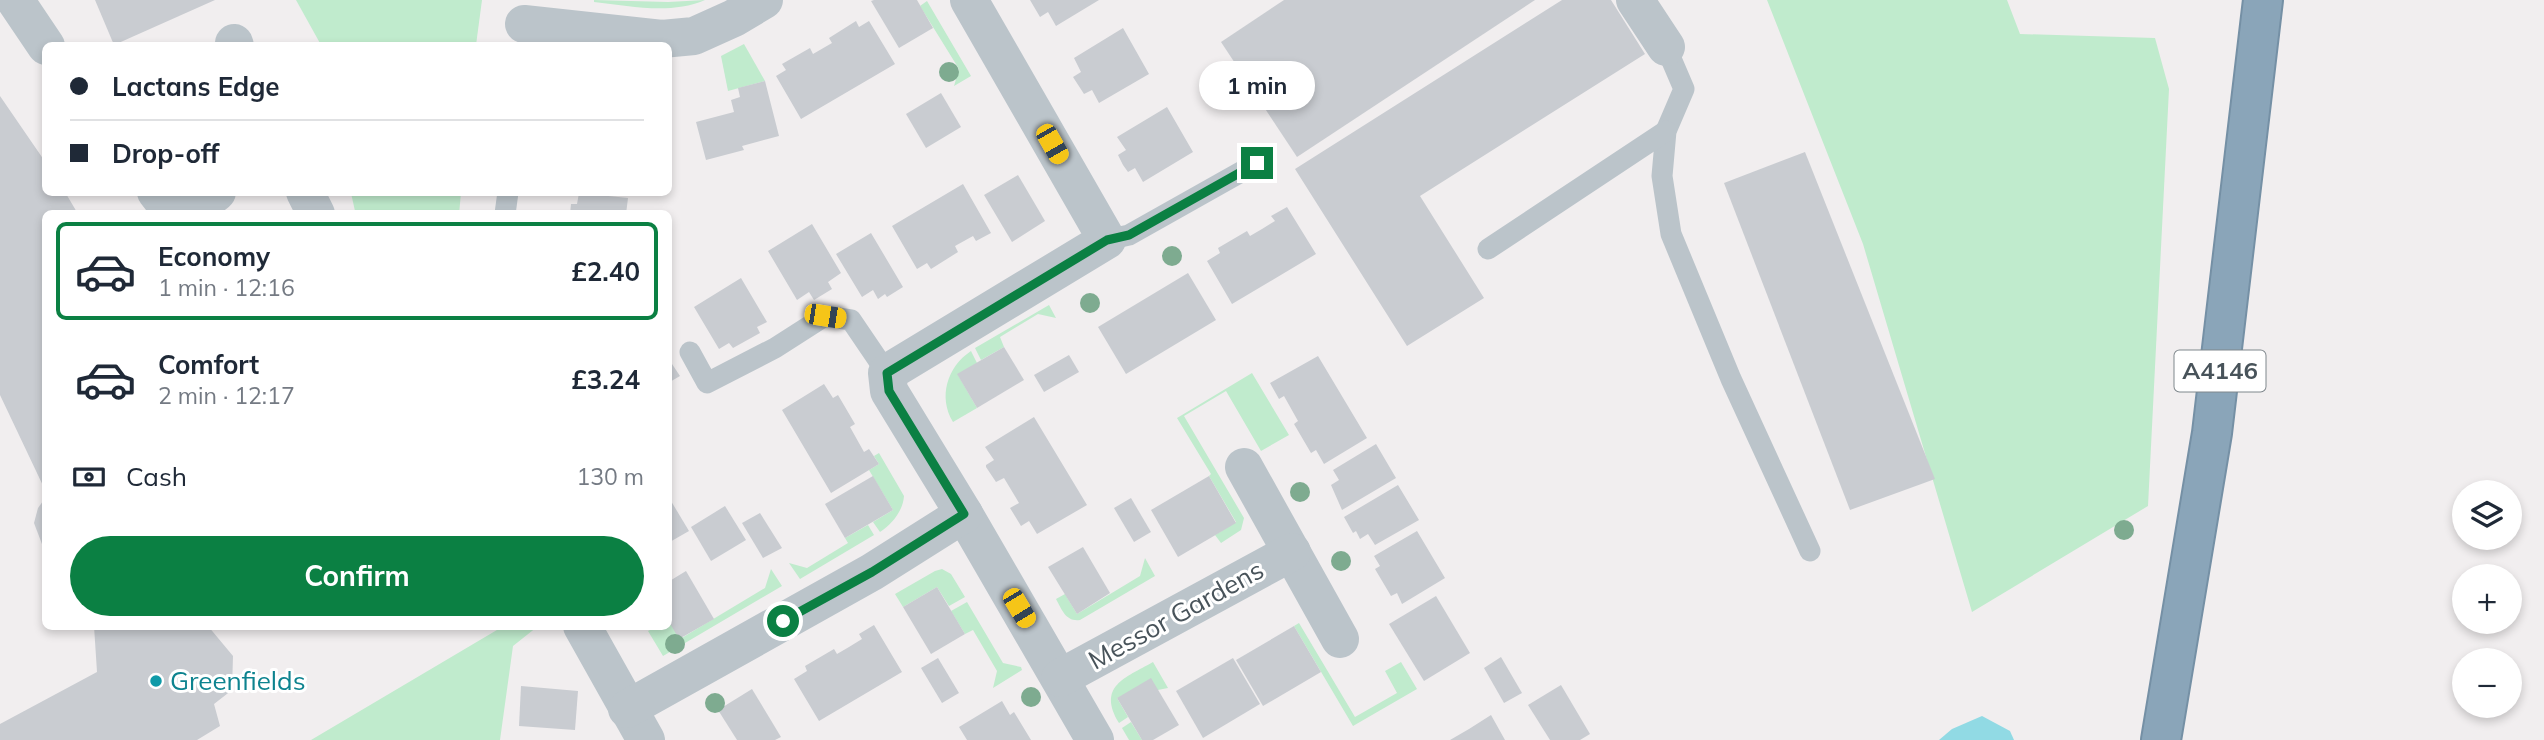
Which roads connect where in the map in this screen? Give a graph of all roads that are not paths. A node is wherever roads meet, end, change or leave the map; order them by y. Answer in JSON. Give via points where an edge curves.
{"nodes":[{"id":1,"x":15,"y":0,"type":"edge"},
{"id":2,"x":764,"y":0,"type":"edge"},
{"id":3,"x":969,"y":0,"type":"edge"},
{"id":4,"x":1635,"y":0,"type":"edge"},
{"id":5,"x":2263,"y":0,"type":"edge"},
{"id":6,"x":524,"y":23,"type":"edge"},
{"id":7,"x":43,"y":42,"type":"edge"},
{"id":8,"x":1666,"y":47,"type":"joint"},
{"id":9,"x":1666,"y":131,"type":"junction"},
{"id":10,"x":1257,"y":163,"type":"dead end"},
{"id":11,"x":159,"y":196,"type":"edge"},
{"id":12,"x":212,"y":196,"type":"edge"},
{"id":13,"x":170,"y":210,"type":"edge"},
{"id":14,"x":194,"y":210,"type":"edge"},
{"id":15,"x":1107,"y":240,"type":"junction"},
{"id":16,"x":1488,"y":249,"type":"dead end"},
{"id":17,"x":690,"y":352,"type":"dead end"},
{"id":18,"x":887,"y":373,"type":"junction"},
{"id":19,"x":1244,"y":467,"type":"dead end"},
{"id":20,"x":964,"y":514,"type":"junction"},
{"id":21,"x":1292,"y":551,"type":"junction"},
{"id":22,"x":1810,"y":551,"type":"dead end"},
{"id":23,"x":584,"y":630,"type":"edge"},
{"id":24,"x":1340,"y":639,"type":"dead end"},
{"id":25,"x":1060,"y":678,"type":"junction"},
{"id":26,"x":636,"y":724,"type":"edge"},
{"id":27,"x":1095,"y":740,"type":"edge"},
{"id":28,"x":2161,"y":740,"type":"edge"}],
"edges":[{"from":1,"to":7,"type":"street"},
{"from":2,"to":6,"type":"street","via":[[694,36],[662,39]]},
{"from":3,"to":15,"type":"street"},
{"from":4,"to":8,"type":"street"},
{"from":5,"to":28,"type":"highway","number":"A4146","via":[[2212,433]]},
{"from":8,"to":9,"type":"lane","via":[[1685,89]]},
{"from":9,"to":16,"type":"lane"},
{"from":9,"to":22,"type":"lane","via":[[1662,176],[1671,234]]},
{"from":10,"to":15,"type":"lane","via":[[1129,235]]},
{"from":11,"to":13,"type":"street"},
{"from":12,"to":14,"type":"street"},
{"from":15,"to":18,"type":"street"},
{"from":17,"to":18,"type":"lane","via":[[708,383],[825,316],[851,320]]},
{"from":18,"to":20,"type":"street","name":"Messor Gardens","via":[[889,391]]},
{"from":19,"to":21,"type":"street","name":"Messor Gardens"},
{"from":20,"to":25,"type":"street","name":"Messor Gardens"},
{"from":20,"to":26,"type":"street"},
{"from":21,"to":24,"type":"street","name":"Messor Gardens"},
{"from":21,"to":25,"type":"street","name":"Messor Gardens"},
{"from":23,"to":26,"type":"street"},
{"from":25,"to":27,"type":"street","name":"Messor Gardens"}]}
